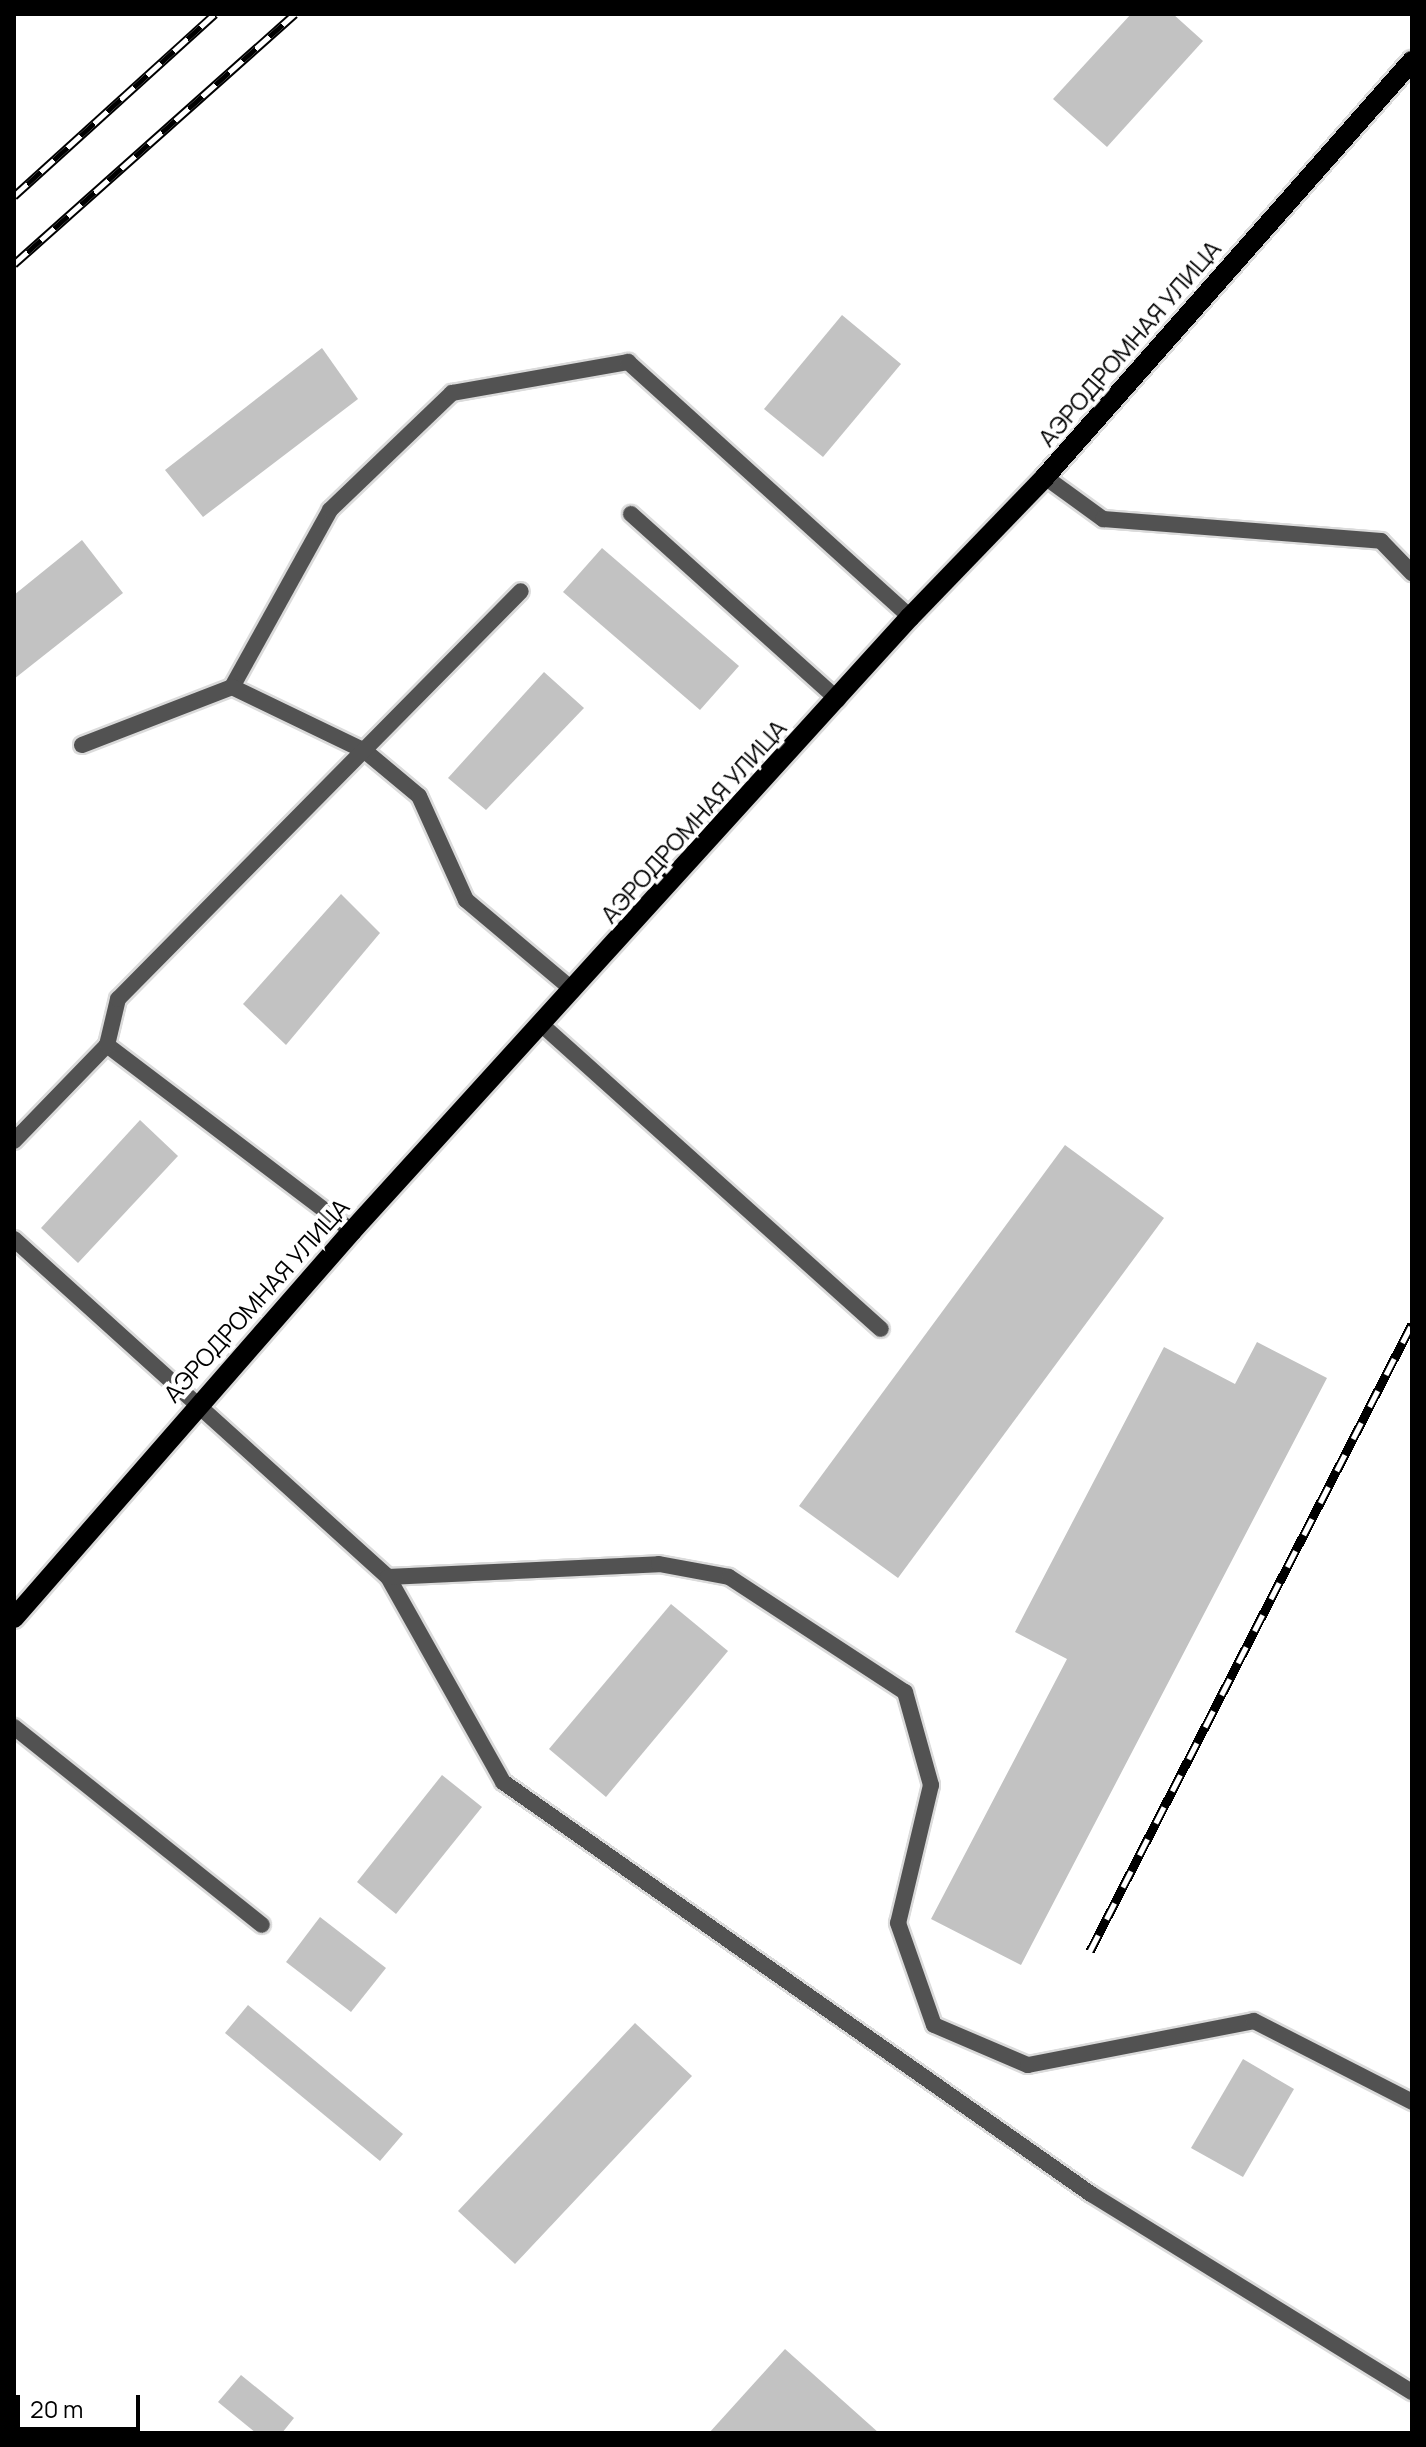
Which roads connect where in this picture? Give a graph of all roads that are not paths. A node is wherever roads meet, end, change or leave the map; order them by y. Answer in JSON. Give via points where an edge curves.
{"nodes":[{"id":1,"x":1412,"y":61,"type":"edge"},
{"id":2,"x":1045,"y":477,"type":"junction"},
{"id":3,"x":631,"y":514,"type":"dead end"},
{"id":4,"x":1412,"y":573,"type":"edge"},
{"id":5,"x":521,"y":591,"type":"dead end"},
{"id":6,"x":910,"y":617,"type":"junction"},
{"id":7,"x":232,"y":687,"type":"junction"},
{"id":8,"x":838,"y":700,"type":"junction"},
{"id":9,"x":82,"y":745,"type":"dead end"},
{"id":10,"x":365,"y":751,"type":"junction"},
{"id":11,"x":573,"y":990,"type":"junction"},
{"id":12,"x":542,"y":1025,"type":"junction"},
{"id":13,"x":107,"y":1045,"type":"junction"},
{"id":14,"x":14,"y":1141,"type":"edge"},
{"id":15,"x":352,"y":1231,"type":"junction"},
{"id":16,"x":14,"y":1239,"type":"edge"},
{"id":17,"x":881,"y":1329,"type":"dead end"},
{"id":18,"x":198,"y":1404,"type":"junction"},
{"id":19,"x":388,"y":1577,"type":"junction"},
{"id":20,"x":14,"y":1618,"type":"edge"},
{"id":21,"x":14,"y":1727,"type":"edge"},
{"id":22,"x":262,"y":1925,"type":"dead end"},
{"id":23,"x":1412,"y":2102,"type":"edge"},
{"id":24,"x":1412,"y":2392,"type":"edge"}],
"edges":[{"from":1,"to":2,"type":"main road","name":"АЭРОДРОМНАЯ УЛИЦА"},
{"from":2,"to":4,"type":"lane","via":[[1103,519],[1381,541]]},
{"from":2,"to":6,"type":"main road","name":"АЭРОДРОМНАЯ УЛИЦА"},
{"from":3,"to":8,"type":"lane"},
{"from":5,"to":10,"type":"lane"},
{"from":6,"to":7,"type":"lane","via":[[628,362],[452,393],[330,510]]},
{"from":6,"to":8,"type":"main road","name":"АЭРОДРОМНАЯ УЛИЦА"},
{"from":7,"to":9,"type":"lane"},
{"from":7,"to":10,"type":"lane"},
{"from":8,"to":11,"type":"main road","name":"АЭРОДРОМНАЯ УЛИЦА"},
{"from":10,"to":11,"type":"lane","via":[[419,796],[466,900]]},
{"from":10,"to":13,"type":"lane","via":[[118,999]]},
{"from":11,"to":12,"type":"main road","name":"АЭРОДРОМНАЯ УЛИЦА"},
{"from":12,"to":15,"type":"main road","name":"АЭРОДРОМНАЯ УЛИЦА"},
{"from":12,"to":17,"type":"lane"},
{"from":13,"to":14,"type":"lane"},
{"from":13,"to":15,"type":"lane"},
{"from":15,"to":18,"type":"main road","name":"АЭРОДРОМНАЯ УЛИЦА"},
{"from":16,"to":18,"type":"lane"},
{"from":18,"to":19,"type":"lane"},
{"from":18,"to":20,"type":"main road","name":"АЭРОДРОМНАЯ УЛИЦА"},
{"from":19,"to":23,"type":"lane","via":[[659,1564],[729,1577],[905,1692],[931,1785],[898,1923],[934,2025],[1028,2065],[1254,2021]]},
{"from":19,"to":24,"type":"lane","via":[[503,1782],[1091,2194]]},
{"from":21,"to":22,"type":"lane"}]}
